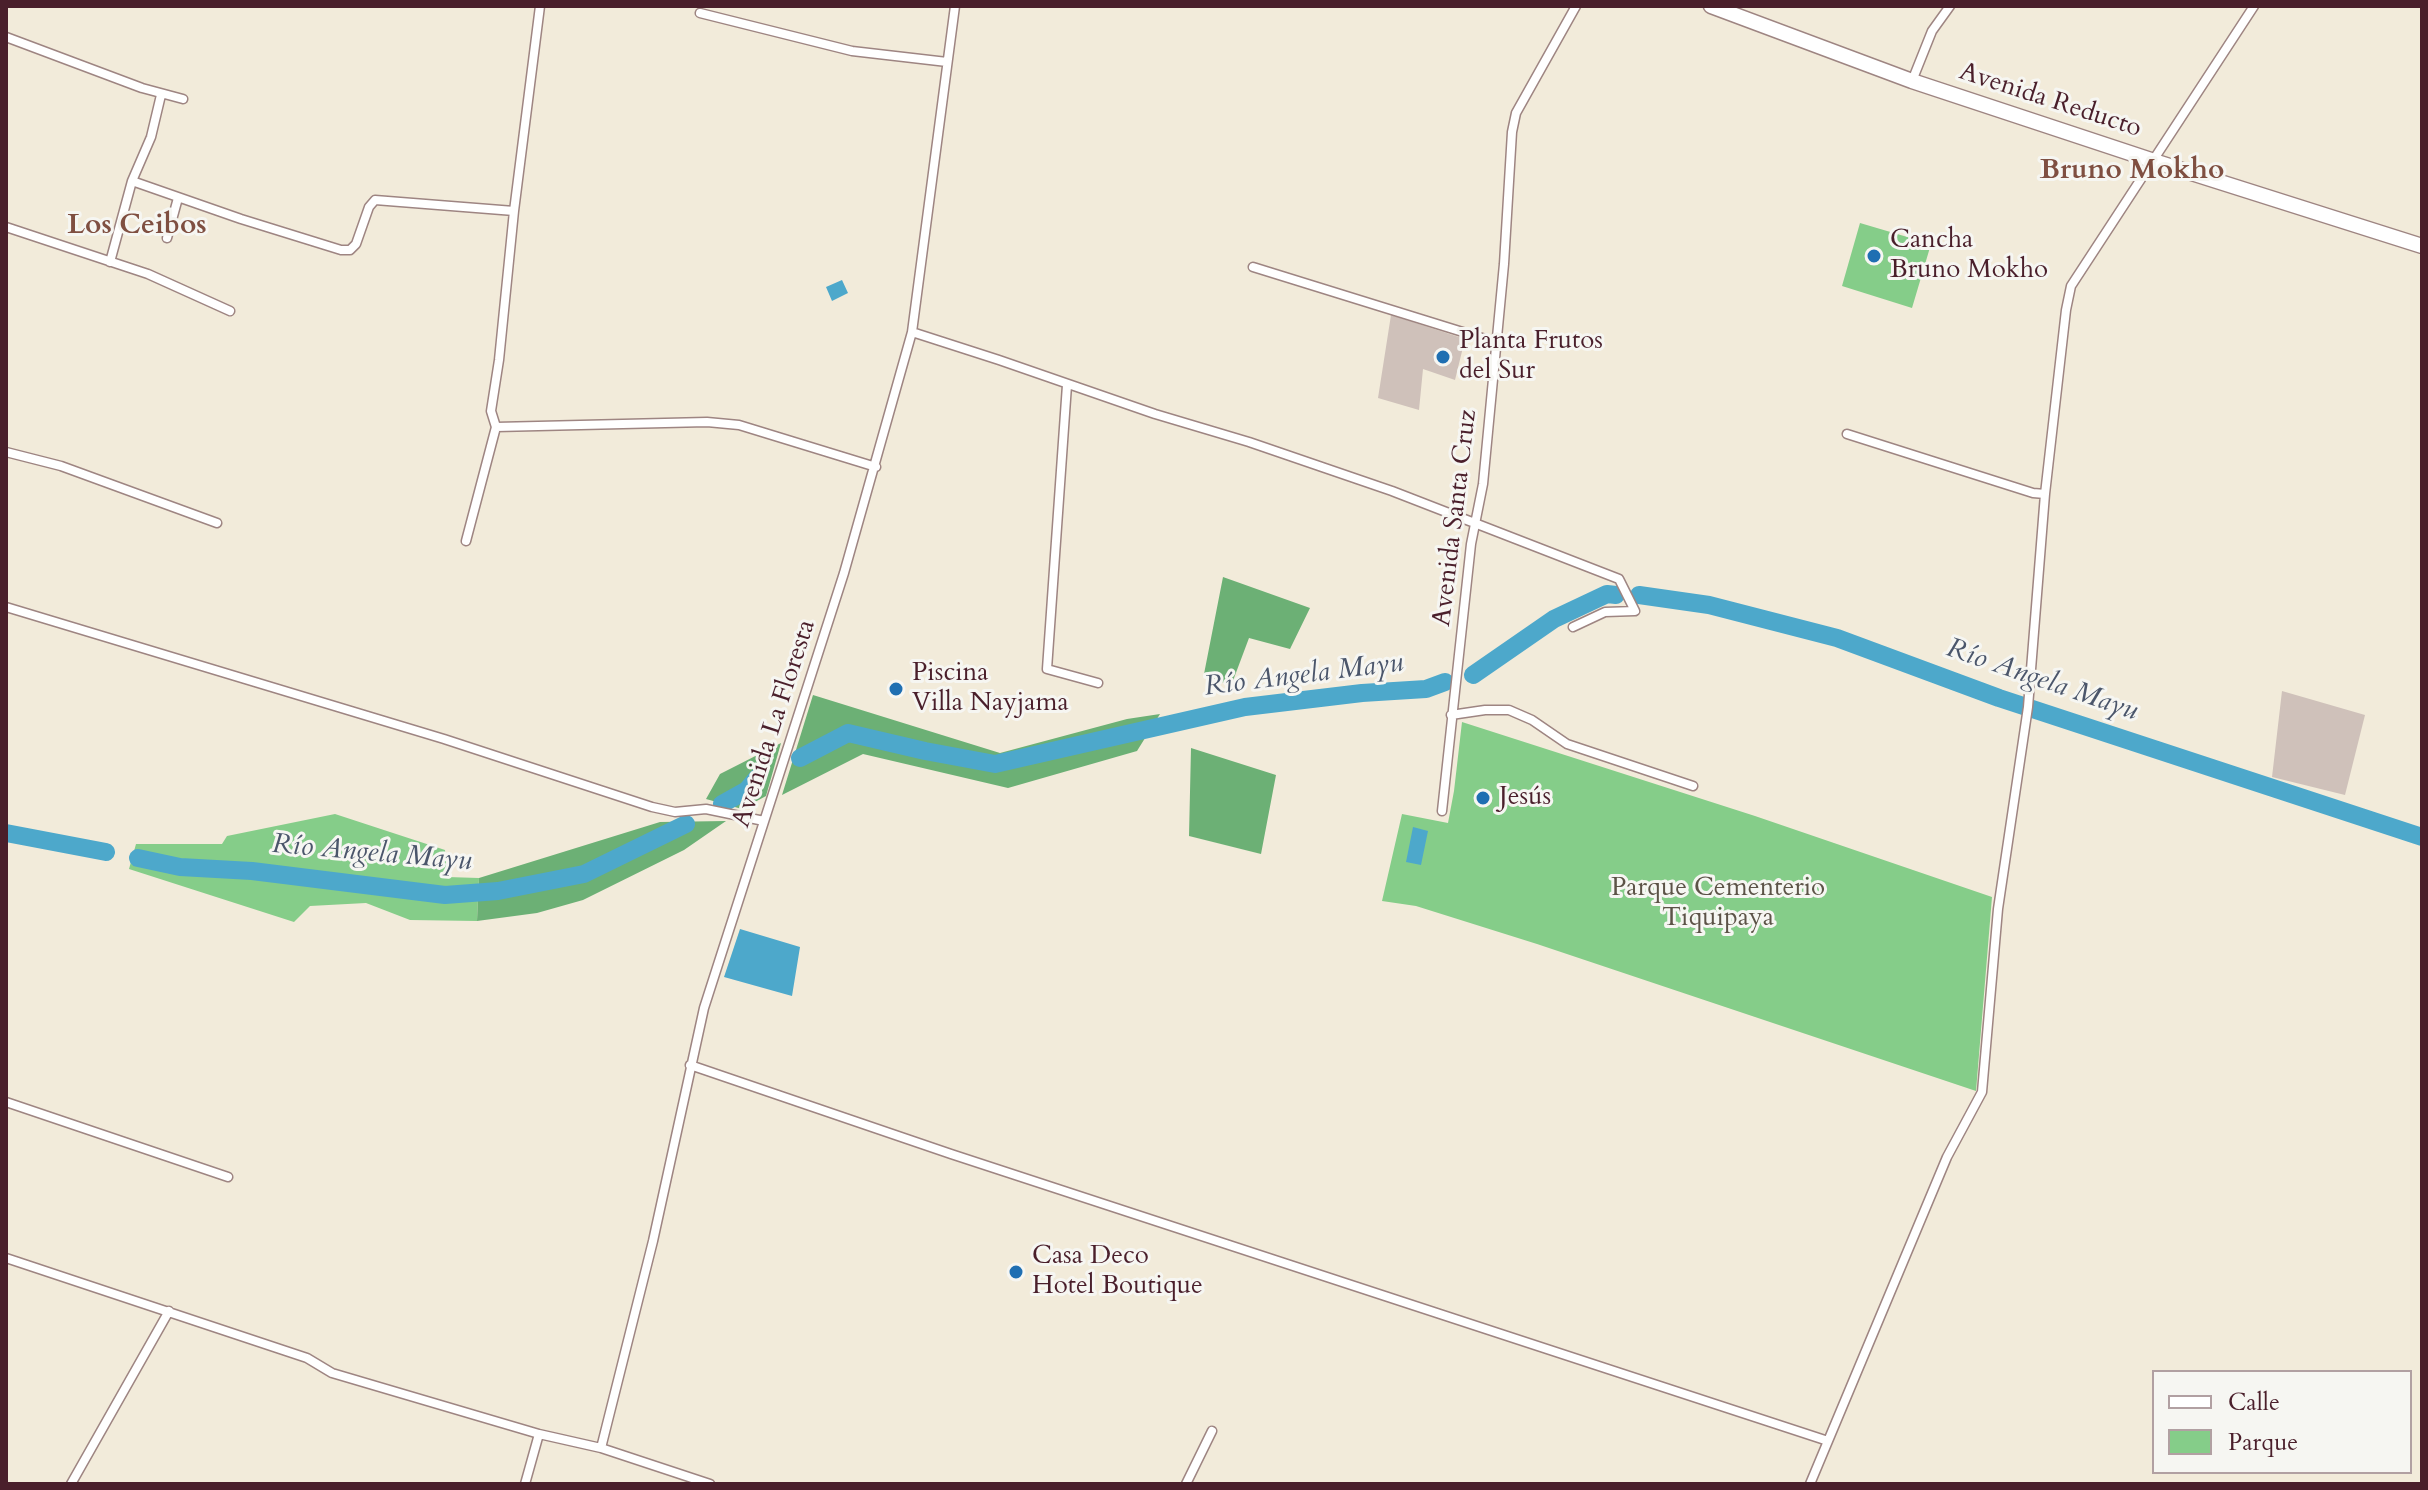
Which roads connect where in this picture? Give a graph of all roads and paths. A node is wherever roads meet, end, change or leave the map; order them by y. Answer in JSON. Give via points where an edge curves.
{"nodes":[{"id":1,"x":540,"y":6,"type":"edge"},
{"id":2,"x":955,"y":6,"type":"edge"},
{"id":3,"x":1576,"y":6,"type":"edge"},
{"id":4,"x":1711,"y":6,"type":"edge"},
{"id":5,"x":1950,"y":6,"type":"edge"},
{"id":6,"x":2254,"y":6,"type":"edge"},
{"id":7,"x":700,"y":13,"type":"dead end"},
{"id":8,"x":6,"y":37,"type":"edge"},
{"id":9,"x":947,"y":62,"type":"junction"},
{"id":10,"x":1912,"y":81,"type":"junction"},
{"id":11,"x":161,"y":95,"type":"junction"},
{"id":12,"x":183,"y":99,"type":"dead end"},
{"id":13,"x":2152,"y":160,"type":"junction"},
{"id":14,"x":132,"y":181,"type":"junction"},
{"id":15,"x":178,"y":198,"type":"junction"},
{"id":16,"x":514,"y":211,"type":"junction"},
{"id":17,"x":6,"y":227,"type":"edge"},
{"id":18,"x":167,"y":238,"type":"dead end"},
{"id":19,"x":2422,"y":246,"type":"edge"},
{"id":20,"x":110,"y":262,"type":"junction"},
{"id":21,"x":1253,"y":267,"type":"dead end"},
{"id":22,"x":230,"y":311,"type":"dead end"},
{"id":23,"x":912,"y":332,"type":"junction"},
{"id":24,"x":1495,"y":342,"type":"junction"},
{"id":25,"x":1067,"y":385,"type":"junction"},
{"id":26,"x":496,"y":427,"type":"junction"},
{"id":27,"x":1847,"y":434,"type":"dead end"},
{"id":28,"x":6,"y":452,"type":"edge"},
{"id":29,"x":876,"y":467,"type":"junction"},
{"id":30,"x":2045,"y":494,"type":"junction"},
{"id":31,"x":217,"y":523,"type":"dead end"},
{"id":32,"x":1476,"y":524,"type":"junction"},
{"id":33,"x":466,"y":541,"type":"dead end"},
{"id":34,"x":6,"y":607,"type":"edge"},
{"id":35,"x":1573,"y":627,"type":"dead end"},
{"id":36,"x":1098,"y":683,"type":"dead end"},
{"id":37,"x":1451,"y":715,"type":"junction"},
{"id":38,"x":1693,"y":786,"type":"dead end"},
{"id":39,"x":1442,"y":811,"type":"dead end"},
{"id":40,"x":764,"y":821,"type":"junction"},
{"id":41,"x":690,"y":1065,"type":"junction"},
{"id":42,"x":6,"y":1102,"type":"edge"},
{"id":43,"x":228,"y":1177,"type":"dead end"},
{"id":44,"x":6,"y":1258,"type":"edge"},
{"id":45,"x":169,"y":1311,"type":"junction"},
{"id":46,"x":1212,"y":1431,"type":"dead end"},
{"id":47,"x":539,"y":1434,"type":"junction"},
{"id":48,"x":1828,"y":1441,"type":"junction"},
{"id":49,"x":601,"y":1448,"type":"junction"},
{"id":50,"x":71,"y":1484,"type":"edge"},
{"id":51,"x":525,"y":1484,"type":"edge"},
{"id":52,"x":710,"y":1484,"type":"edge"},
{"id":53,"x":1186,"y":1484,"type":"edge"},
{"id":54,"x":1810,"y":1484,"type":"edge"}],
"edges":[{"from":1,"to":16,"type":"street"},
{"from":2,"to":9,"type":"street","name":"Avenida La Floresta"},
{"from":3,"to":24,"type":"street","name":"Avenida Santa Cruz","via":[[1516,113]]},
{"from":4,"to":10,"type":"main road","name":"Avenida Reducto"},
{"from":5,"to":10,"type":"street","via":[[1932,31]]},
{"from":6,"to":13,"type":"street"},
{"from":7,"to":9,"type":"street","via":[[852,51]]},
{"from":8,"to":11,"type":"street"},
{"from":9,"to":23,"type":"street","name":"Avenida La Floresta"},
{"from":10,"to":13,"type":"main road","name":"Avenida Reducto"},
{"from":11,"to":12,"type":"street"},
{"from":11,"to":14,"type":"street"},
{"from":13,"to":19,"type":"main road","name":"Avenida Reducto"},
{"from":13,"to":30,"type":"street","via":[[2071,286]]},
{"from":14,"to":15,"type":"street"},
{"from":14,"to":20,"type":"street"},
{"from":15,"to":16,"type":"street","via":[[341,250],[356,244],[375,200]]},
{"from":15,"to":18,"type":"street"},
{"from":16,"to":26,"type":"street","via":[[491,411]]},
{"from":17,"to":20,"type":"street"},
{"from":20,"to":22,"type":"street"},
{"from":21,"to":24,"type":"street"},
{"from":23,"to":25,"type":"street"},
{"from":23,"to":29,"type":"street","name":"Avenida La Floresta"},
{"from":24,"to":32,"type":"street","name":"Avenida Santa Cruz"},
{"from":25,"to":32,"type":"street","via":[[1249,442]]},
{"from":25,"to":36,"type":"street","via":[[1047,669]]},
{"from":26,"to":29,"type":"street","via":[[739,425]]},
{"from":26,"to":33,"type":"street"},
{"from":27,"to":30,"type":"street"},
{"from":28,"to":31,"type":"street","via":[[61,466]]},
{"from":29,"to":40,"type":"street","name":"Avenida La Floresta"},
{"from":30,"to":48,"type":"street","via":[[2028,707],[2000,893],[1982,1092],[1947,1157]]},
{"from":32,"to":35,"type":"street","via":[[1619,579],[1635,611],[1605,612]]},
{"from":32,"to":37,"type":"street","name":"Avenida Santa Cruz"},
{"from":34,"to":40,"type":"street","via":[[652,807],[675,812],[706,809]]},
{"from":37,"to":38,"type":"street","via":[[1509,710],[1567,744]]},
{"from":37,"to":39,"type":"street","name":"Avenida Santa Cruz"},
{"from":40,"to":41,"type":"street","name":"Avenida La Floresta"},
{"from":41,"to":48,"type":"street"},
{"from":41,"to":49,"type":"street","name":"Avenida La Floresta"},
{"from":42,"to":43,"type":"street"},
{"from":44,"to":45,"type":"street"},
{"from":45,"to":47,"type":"street","via":[[307,1358],[332,1373]]},
{"from":45,"to":50,"type":"street"},
{"from":46,"to":53,"type":"street"},
{"from":47,"to":49,"type":"street"},
{"from":47,"to":51,"type":"street"},
{"from":48,"to":54,"type":"street"},
{"from":49,"to":52,"type":"street"}]}
